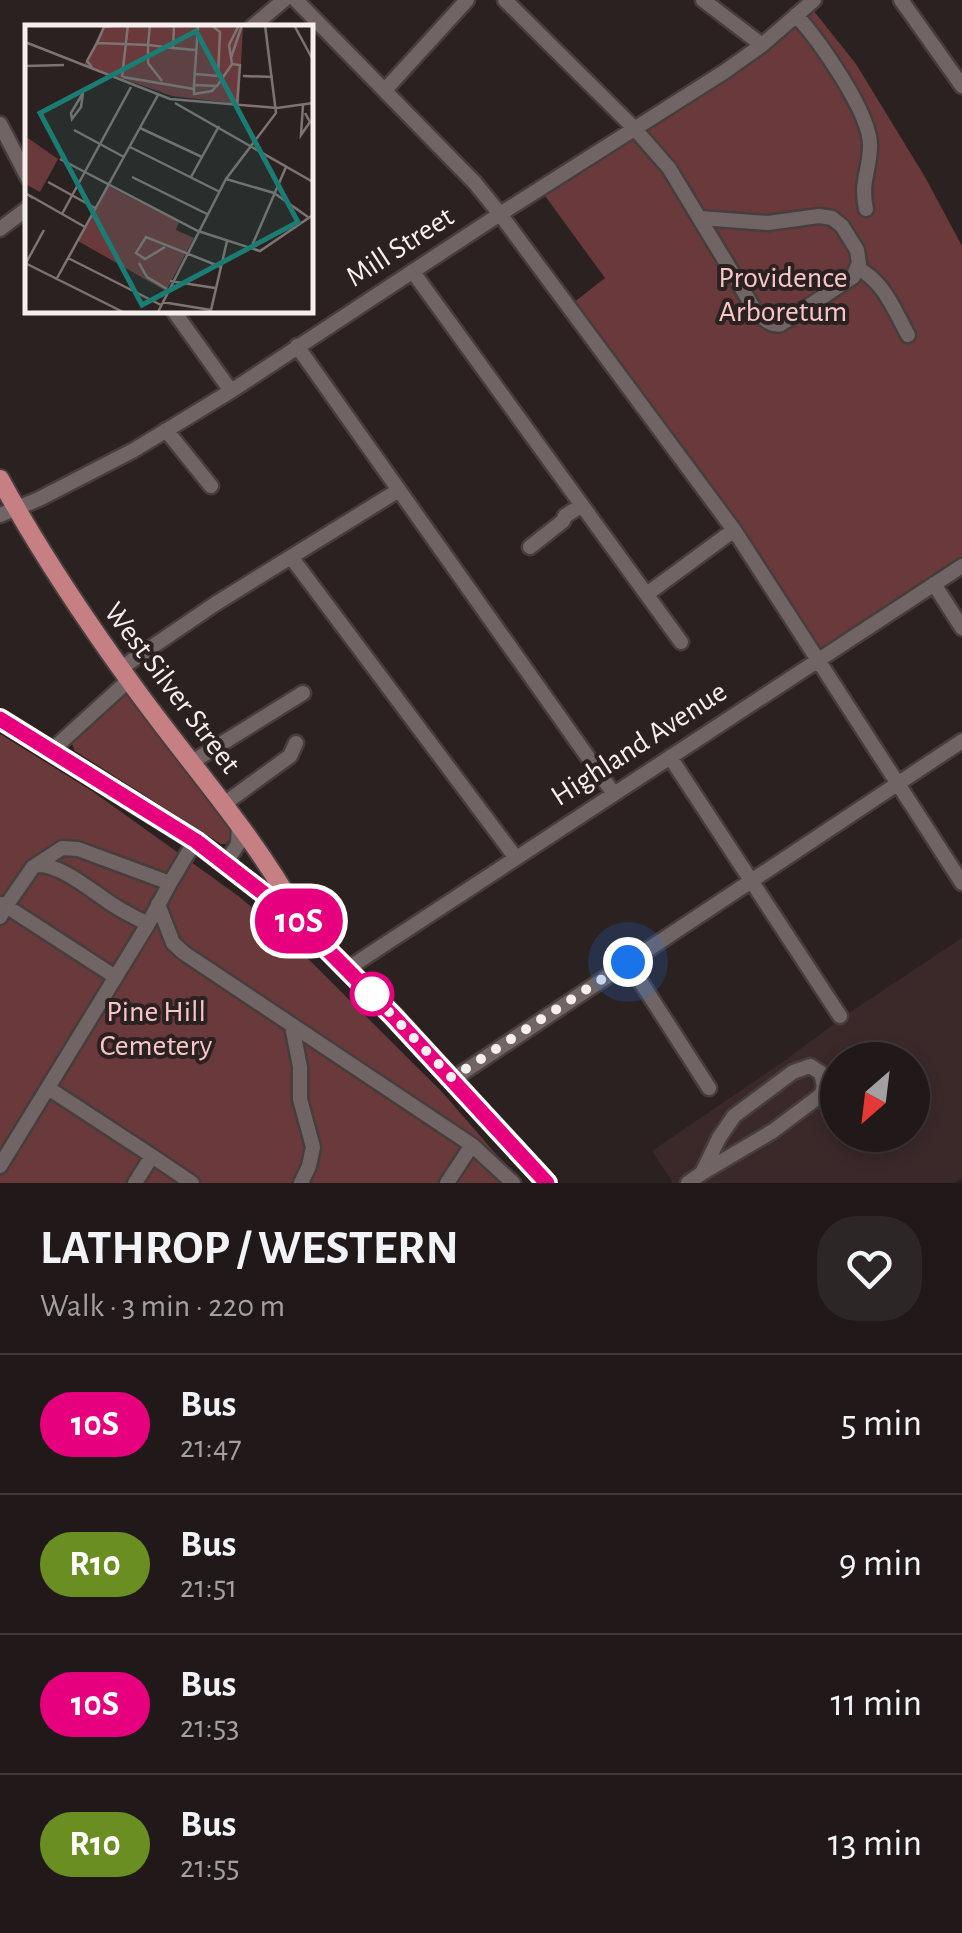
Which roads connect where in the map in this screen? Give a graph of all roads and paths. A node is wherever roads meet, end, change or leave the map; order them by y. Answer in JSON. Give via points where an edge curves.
{"nodes":[{"id":1,"x":284,"y":0,"type":"edge"},
{"id":2,"x":296,"y":0,"type":"edge"},
{"id":3,"x":467,"y":0,"type":"edge"},
{"id":4,"x":505,"y":0,"type":"edge"},
{"id":5,"x":703,"y":0,"type":"edge"},
{"id":6,"x":814,"y":0,"type":"edge"},
{"id":7,"x":901,"y":0,"type":"edge"},
{"id":8,"x":796,"y":16,"type":"junction"},
{"id":9,"x":254,"y":25,"type":"edge"},
{"id":10,"x":762,"y":44,"type":"junction"},
{"id":11,"x":962,"y":86,"type":"edge"},
{"id":12,"x":385,"y":90,"type":"junction"},
{"id":13,"x":0,"y":124,"type":"edge"},
{"id":14,"x":634,"y":128,"type":"junction"},
{"id":15,"x":25,"y":172,"type":"edge"},
{"id":16,"x":866,"y":209,"type":"dead end"},
{"id":17,"x":25,"y":210,"type":"edge"},
{"id":18,"x":500,"y":214,"type":"junction"},
{"id":19,"x":700,"y":218,"type":"junction"},
{"id":20,"x":0,"y":229,"type":"edge"},
{"id":21,"x":858,"y":268,"type":"junction"},
{"id":22,"x":413,"y":272,"type":"junction"},
{"id":23,"x":174,"y":312,"type":"edge"},
{"id":24,"x":908,"y":334,"type":"dead end"},
{"id":25,"x":297,"y":346,"type":"junction"},
{"id":26,"x":232,"y":391,"type":"junction"},
{"id":27,"x":166,"y":430,"type":"junction"},
{"id":28,"x":0,"y":479,"type":"edge"},
{"id":29,"x":211,"y":486,"type":"dead end"},
{"id":30,"x":399,"y":490,"type":"junction"},
{"id":31,"x":582,"y":506,"type":"junction"},
{"id":32,"x":8,"y":512,"type":"edge"},
{"id":33,"x":734,"y":530,"type":"junction"},
{"id":34,"x":530,"y":547,"type":"dead end"},
{"id":35,"x":291,"y":557,"type":"junction"},
{"id":36,"x":962,"y":566,"type":"edge"},
{"id":37,"x":934,"y":584,"type":"junction"},
{"id":38,"x":646,"y":594,"type":"junction"},
{"id":39,"x":962,"y":628,"type":"edge"},
{"id":40,"x":681,"y":642,"type":"dead end"},
{"id":41,"x":818,"y":660,"type":"junction"},
{"id":42,"x":125,"y":674,"type":"junction"},
{"id":43,"x":303,"y":693,"type":"dead end"},
{"id":44,"x":0,"y":719,"type":"edge"},
{"id":45,"x":962,"y":741,"type":"edge"},
{"id":46,"x":296,"y":743,"type":"dead end"},
{"id":47,"x":52,"y":750,"type":"junction"},
{"id":48,"x":670,"y":757,"type":"junction"},
{"id":49,"x":192,"y":762,"type":"junction"},
{"id":50,"x":897,"y":784,"type":"junction"},
{"id":51,"x":614,"y":794,"type":"junction"},
{"id":52,"x":224,"y":804,"type":"junction"},
{"id":53,"x":239,"y":824,"type":"junction"},
{"id":54,"x":196,"y":841,"type":"junction"},
{"id":55,"x":516,"y":858,"type":"junction"},
{"id":56,"x":225,"y":864,"type":"junction"},
{"id":57,"x":38,"y":865,"type":"junction"},
{"id":58,"x":751,"y":880,"type":"junction"},
{"id":59,"x":170,"y":883,"type":"junction"},
{"id":60,"x":962,"y":883,"type":"edge"},
{"id":61,"x":158,"y":904,"type":"junction"},
{"id":62,"x":2,"y":909,"type":"edge"},
{"id":63,"x":148,"y":924,"type":"junction"},
{"id":64,"x":304,"y":926,"type":"junction"},
{"id":65,"x":628,"y":962,"type":"junction"},
{"id":66,"x":347,"y":968,"type":"junction"},
{"id":67,"x":114,"y":976,"type":"junction"},
{"id":68,"x":840,"y":1016,"type":"dead end"},
{"id":69,"x":292,"y":1026,"type":"junction"},
{"id":70,"x":452,"y":1078,"type":"junction"},
{"id":71,"x":48,"y":1088,"type":"junction"},
{"id":72,"x":708,"y":1088,"type":"dead end"},
{"id":73,"x":472,"y":1145,"type":"junction"},
{"id":74,"x":152,"y":1156,"type":"junction"},
{"id":75,"x":0,"y":1166,"type":"edge"},
{"id":76,"x":702,"y":1173,"type":"junction"},
{"id":77,"x":136,"y":1183,"type":"edge"},
{"id":78,"x":192,"y":1183,"type":"edge"},
{"id":79,"x":300,"y":1183,"type":"edge"},
{"id":80,"x":447,"y":1183,"type":"edge"},
{"id":81,"x":513,"y":1183,"type":"edge"},
{"id":82,"x":547,"y":1183,"type":"edge"},
{"id":83,"x":688,"y":1183,"type":"edge"}],
"edges":[{"from":1,"to":9,"type":"street"},
{"from":2,"to":12,"type":"street"},
{"from":3,"to":12,"type":"street"},
{"from":4,"to":14,"type":"street"},
{"from":5,"to":10,"type":"street"},
{"from":6,"to":8,"type":"street","name":"Mill Street"},
{"from":7,"to":11,"type":"street"},
{"from":8,"to":10,"type":"street","name":"Mill Street"},
{"from":8,"to":16,"type":"street","via":[[816,36],[865,120]]},
{"from":10,"to":14,"type":"street","name":"Mill Street"},
{"from":12,"to":18,"type":"street"},
{"from":13,"to":15,"type":"street"},
{"from":14,"to":18,"type":"street","name":"Mill Street"},
{"from":14,"to":19,"type":"street"},
{"from":17,"to":20,"type":"street"},
{"from":18,"to":22,"type":"street","name":"Mill Street"},
{"from":18,"to":33,"type":"street"},
{"from":19,"to":21,"type":"street","via":[[768,223],[828,216],[855,245]]},
{"from":19,"to":21,"type":"street","via":[[756,312],[775,325]]},
{"from":21,"to":24,"type":"street","via":[[882,288]]},
{"from":22,"to":25,"type":"street","name":"Mill Street"},
{"from":22,"to":31,"type":"street"},
{"from":23,"to":26,"type":"street"},
{"from":25,"to":26,"type":"street","name":"Mill Street"},
{"from":25,"to":30,"type":"street"},
{"from":26,"to":27,"type":"street","name":"Mill Street"},
{"from":27,"to":29,"type":"street"},
{"from":27,"to":32,"type":"street","name":"Mill Street"},
{"from":28,"to":32,"type":"main road","name":"West Silver Street"},
{"from":30,"to":35,"type":"street"},
{"from":30,"to":51,"type":"street"},
{"from":31,"to":34,"type":"street"},
{"from":31,"to":38,"type":"street"},
{"from":32,"to":42,"type":"main road","name":"West Silver Street"},
{"from":33,"to":38,"type":"street"},
{"from":33,"to":41,"type":"street"},
{"from":35,"to":42,"type":"street","via":[[215,604]]},
{"from":35,"to":55,"type":"street"},
{"from":36,"to":37,"type":"street","name":"Highland Avenue"},
{"from":37,"to":39,"type":"street"},
{"from":37,"to":41,"type":"street","name":"Highland Avenue"},
{"from":38,"to":40,"type":"street"},
{"from":41,"to":48,"type":"street","name":"Highland Avenue"},
{"from":41,"to":50,"type":"street"},
{"from":42,"to":47,"type":"street"},
{"from":42,"to":49,"type":"main road","name":"West Silver Street"},
{"from":43,"to":49,"type":"street"},
{"from":44,"to":47,"type":"main road"},
{"from":45,"to":50,"type":"street"},
{"from":46,"to":52,"type":"street","via":[[290,756]]},
{"from":47,"to":54,"type":"main road"},
{"from":48,"to":51,"type":"street","name":"Highland Avenue"},
{"from":48,"to":58,"type":"street"},
{"from":49,"to":52,"type":"main road","name":"West Silver Street"},
{"from":50,"to":58,"type":"street"},
{"from":50,"to":60,"type":"street"},
{"from":51,"to":55,"type":"street","name":"Highland Avenue"},
{"from":52,"to":53,"type":"main road","name":"West Silver Street"},
{"from":53,"to":56,"type":"street","via":[[238,844]]},
{"from":53,"to":64,"type":"main road","name":"West Silver Street"},
{"from":54,"to":56,"type":"main road"},
{"from":54,"to":59,"type":"street"},
{"from":55,"to":66,"type":"street","name":"Highland Avenue"},
{"from":56,"to":64,"type":"main road"},
{"from":57,"to":59,"type":"street","via":[[62,848],[78,848]]},
{"from":57,"to":62,"type":"street"},
{"from":57,"to":63,"type":"street","via":[[62,872]]},
{"from":58,"to":65,"type":"street"},
{"from":58,"to":68,"type":"street"},
{"from":59,"to":61,"type":"street"},
{"from":61,"to":63,"type":"street"},
{"from":61,"to":69,"type":"street","via":[[172,943]]},
{"from":62,"to":67,"type":"street"},
{"from":63,"to":67,"type":"street"},
{"from":64,"to":66,"type":"main road"},
{"from":65,"to":70,"type":"street"},
{"from":65,"to":72,"type":"street"},
{"from":66,"to":70,"type":"main road"},
{"from":67,"to":71,"type":"street"},
{"from":69,"to":73,"type":"street"},
{"from":69,"to":79,"type":"street","via":[[313,1148]]},
{"from":70,"to":82,"type":"main road"},
{"from":71,"to":74,"type":"street"},
{"from":71,"to":75,"type":"street"},
{"from":73,"to":80,"type":"street"},
{"from":73,"to":81,"type":"street"},
{"from":74,"to":77,"type":"street"},
{"from":74,"to":78,"type":"street"},
{"from":76,"to":76,"type":"street","via":[[821,1096],[822,1073],[802,1067],[744,1108],[726,1126]]},
{"from":76,"to":83,"type":"street"}]}
